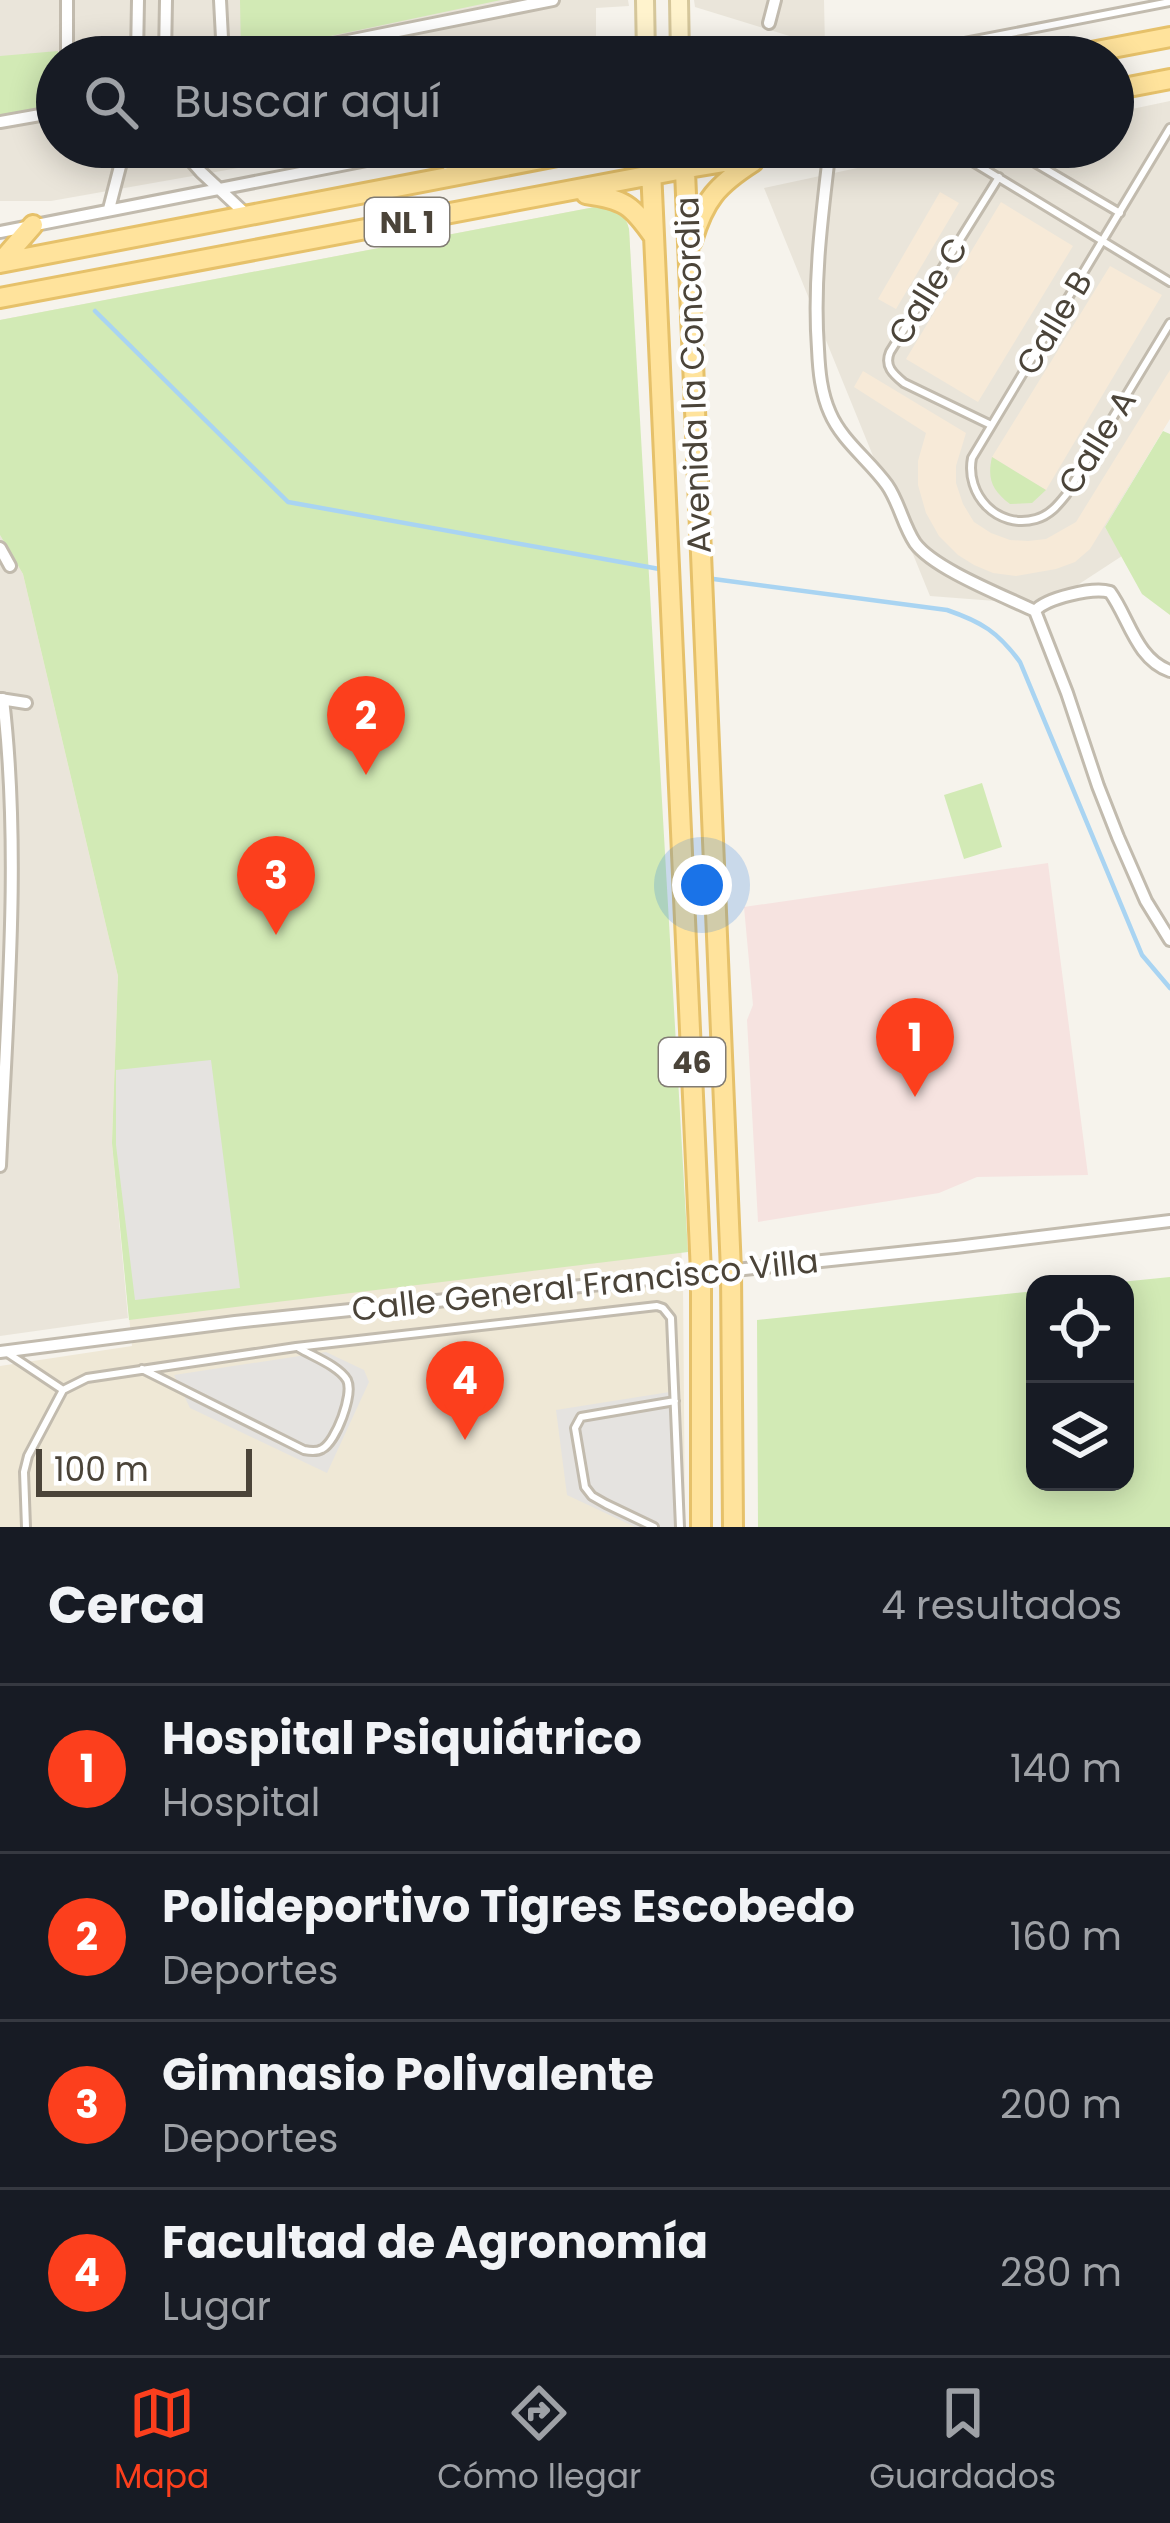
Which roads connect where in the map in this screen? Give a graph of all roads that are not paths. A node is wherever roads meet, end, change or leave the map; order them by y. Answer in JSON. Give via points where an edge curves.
{"nodes":[{"id":1,"x":67,"y":0,"type":"edge"},
{"id":2,"x":138,"y":0,"type":"edge"},
{"id":3,"x":166,"y":0,"type":"edge"},
{"id":4,"x":220,"y":0,"type":"edge"},
{"id":5,"x":553,"y":0,"type":"edge"},
{"id":6,"x":645,"y":0,"type":"edge"},
{"id":7,"x":680,"y":0,"type":"edge"},
{"id":8,"x":775,"y":0,"type":"edge"},
{"id":9,"x":1170,"y":2,"type":"edge"},
{"id":10,"x":769,"y":23,"type":"dead end"},
{"id":11,"x":67,"y":36,"type":"edge"},
{"id":12,"x":137,"y":36,"type":"edge"},
{"id":13,"x":166,"y":36,"type":"edge"},
{"id":14,"x":222,"y":36,"type":"edge"},
{"id":15,"x":373,"y":36,"type":"edge"},
{"id":16,"x":646,"y":36,"type":"edge"},
{"id":17,"x":680,"y":36,"type":"edge"},
{"id":18,"x":995,"y":36,"type":"edge"},
{"id":19,"x":1170,"y":37,"type":"edge"},
{"id":20,"x":1134,"y":44,"type":"edge"},
{"id":21,"x":1170,"y":79,"type":"edge"},
{"id":22,"x":1134,"y":86,"type":"edge"},
{"id":23,"x":36,"y":116,"type":"edge"},
{"id":24,"x":0,"y":122,"type":"edge"},
{"id":25,"x":1170,"y":128,"type":"edge"},
{"id":26,"x":120,"y":168,"type":"edge"},
{"id":27,"x":199,"y":168,"type":"edge"},
{"id":28,"x":321,"y":168,"type":"edge"},
{"id":29,"x":449,"y":168,"type":"edge"},
{"id":30,"x":493,"y":168,"type":"edge"},
{"id":31,"x":651,"y":168,"type":"edge"},
{"id":32,"x":690,"y":168,"type":"edge"},
{"id":33,"x":744,"y":168,"type":"edge"},
{"id":34,"x":827,"y":168,"type":"edge"},
{"id":35,"x":984,"y":168,"type":"edge"},
{"id":36,"x":1044,"y":168,"type":"edge"},
{"id":37,"x":684,"y":169,"type":"junction"},
{"id":38,"x":651,"y":175,"type":"junction"},
{"id":39,"x":451,"y":176,"type":"junction"},
{"id":40,"x":999,"y":177,"type":"junction"},
{"id":41,"x":218,"y":187,"type":"junction"},
{"id":42,"x":569,"y":191,"type":"junction"},
{"id":43,"x":110,"y":209,"type":"junction"},
{"id":44,"x":1120,"y":213,"type":"junction"},
{"id":45,"x":248,"y":216,"type":"junction"},
{"id":46,"x":33,"y":225,"type":"junction"},
{"id":47,"x":0,"y":232,"type":"edge"},
{"id":48,"x":654,"y":237,"type":"junction"},
{"id":49,"x":1104,"y":240,"type":"junction"},
{"id":50,"x":688,"y":258,"type":"junction"},
{"id":51,"x":0,"y":263,"type":"edge"},
{"id":52,"x":1170,"y":281,"type":"edge"},
{"id":53,"x":0,"y":298,"type":"edge"},
{"id":54,"x":1170,"y":323,"type":"edge"},
{"id":55,"x":991,"y":425,"type":"junction"},
{"id":56,"x":999,"y":514,"type":"joint"},
{"id":57,"x":0,"y":548,"type":"edge"},
{"id":58,"x":10,"y":566,"type":"dead end"},
{"id":59,"x":1034,"y":611,"type":"junction"},
{"id":60,"x":1170,"y":671,"type":"edge"},
{"id":61,"x":1,"y":699,"type":"edge"},
{"id":62,"x":26,"y":703,"type":"dead end"},
{"id":63,"x":1170,"y":940,"type":"edge"},
{"id":64,"x":5,"y":942,"type":"edge"},
{"id":65,"x":0,"y":1166,"type":"edge"},
{"id":66,"x":1170,"y":1221,"type":"edge"},
{"id":67,"x":731,"y":1270,"type":"junction"},
{"id":68,"x":701,"y":1273,"type":"junction"},
{"id":69,"x":296,"y":1347,"type":"junction"},
{"id":70,"x":3,"y":1352,"type":"edge"},
{"id":71,"x":141,"y":1368,"type":"junction"},
{"id":72,"x":63,"y":1390,"type":"junction"},
{"id":73,"x":675,"y":1401,"type":"junction"},
{"id":74,"x":26,"y":1527,"type":"edge"},
{"id":75,"x":654,"y":1527,"type":"edge"},
{"id":76,"x":680,"y":1527,"type":"edge"},
{"id":77,"x":701,"y":1527,"type":"edge"},
{"id":78,"x":733,"y":1527,"type":"edge"}],
"edges":[{"from":1,"to":11,"type":"street"},
{"from":2,"to":12,"type":"street"},
{"from":3,"to":13,"type":"street"},
{"from":4,"to":14,"type":"street"},
{"from":5,"to":15,"type":"street"},
{"from":6,"to":16,"type":"main road"},
{"from":7,"to":17,"type":"main road"},
{"from":8,"to":10,"type":"street"},
{"from":9,"to":18,"type":"lane"},
{"from":19,"to":20,"type":"main road"},
{"from":21,"to":22,"type":"main road"},
{"from":23,"to":24,"type":"street"},
{"from":25,"to":44,"type":"lane","name":"Calle B"},
{"from":26,"to":43,"type":"street"},
{"from":27,"to":41,"type":"street"},
{"from":28,"to":41,"type":"street"},
{"from":29,"to":39,"type":"street"},
{"from":30,"to":39,"type":"main road","number":"NL 1"},
{"from":31,"to":38,"type":"main road","name":"Avenida la Concordia","number":"46"},
{"from":32,"to":37,"type":"main road","number":"NL 1"},
{"from":33,"to":50,"type":"main road","via":[[700,214]]},
{"from":34,"to":59,"type":"street","via":[[815,310],[830,414],[932,560]]},
{"from":35,"to":40,"type":"lane"},
{"from":36,"to":44,"type":"lane"},
{"from":37,"to":38,"type":"main road","number":"NL 1"},
{"from":37,"to":50,"type":"main road","name":"Avenida la Concordia","number":"46"},
{"from":38,"to":42,"type":"main road","number":"NL 1"},
{"from":38,"to":48,"type":"main road","name":"Avenida la Concordia","number":"46"},
{"from":39,"to":45,"type":"main road","number":"NL 1"},
{"from":40,"to":49,"type":"lane"},
{"from":40,"to":55,"type":"lane","name":"Calle C","via":[[887,360],[904,383]]},
{"from":41,"to":43,"type":"street"},
{"from":41,"to":45,"type":"street"},
{"from":42,"to":48,"type":"main road","via":[[622,201]]},
{"from":42,"to":53,"type":"main road","number":"NL 1"},
{"from":43,"to":46,"type":"street"},
{"from":44,"to":49,"type":"lane","name":"Calle B"},
{"from":45,"to":51,"type":"main road","number":"NL 1"},
{"from":46,"to":47,"type":"street"},
{"from":46,"to":51,"type":"main road"},
{"from":48,"to":68,"type":"main road","name":"Avenida la Concordia","number":"46"},
{"from":49,"to":52,"type":"lane"},
{"from":49,"to":55,"type":"lane","name":"Calle B"},
{"from":50,"to":67,"type":"main road","name":"Avenida la Concordia","number":"46"},
{"from":54,"to":56,"type":"lane","name":"Calle A","via":[[1053,511],[1020,520]]},
{"from":55,"to":56,"type":"lane","name":"Calle B","via":[[972,458],[971,484]]},
{"from":57,"to":58,"type":"street"},
{"from":59,"to":60,"type":"street","via":[[1110,592],[1148,656]]},
{"from":59,"to":63,"type":"street","via":[[1118,837]]},
{"from":61,"to":62,"type":"street"},
{"from":61,"to":64,"type":"street","via":[[9,751]]},
{"from":64,"to":65,"type":"street"},
{"from":66,"to":67,"type":"street","name":"Calle General Francisco Villa"},
{"from":67,"to":68,"type":"street","name":"Calle General Francisco Villa"},
{"from":67,"to":78,"type":"main road","number":"46"},
{"from":68,"to":70,"type":"street","name":"Calle General Francisco Villa"},
{"from":68,"to":77,"type":"main road","number":"46"},
{"from":69,"to":71,"type":"lane"},
{"from":69,"to":71,"type":"lane","via":[[349,1387],[321,1450],[304,1450]]},
{"from":69,"to":73,"type":"lane","via":[[657,1306],[671,1318]]},
{"from":70,"to":72,"type":"lane"},
{"from":71,"to":72,"type":"lane"},
{"from":72,"to":74,"type":"lane","via":[[28,1456]]},
{"from":73,"to":75,"type":"lane","via":[[591,1414],[575,1428],[592,1496]]},
{"from":73,"to":76,"type":"lane"}]}
